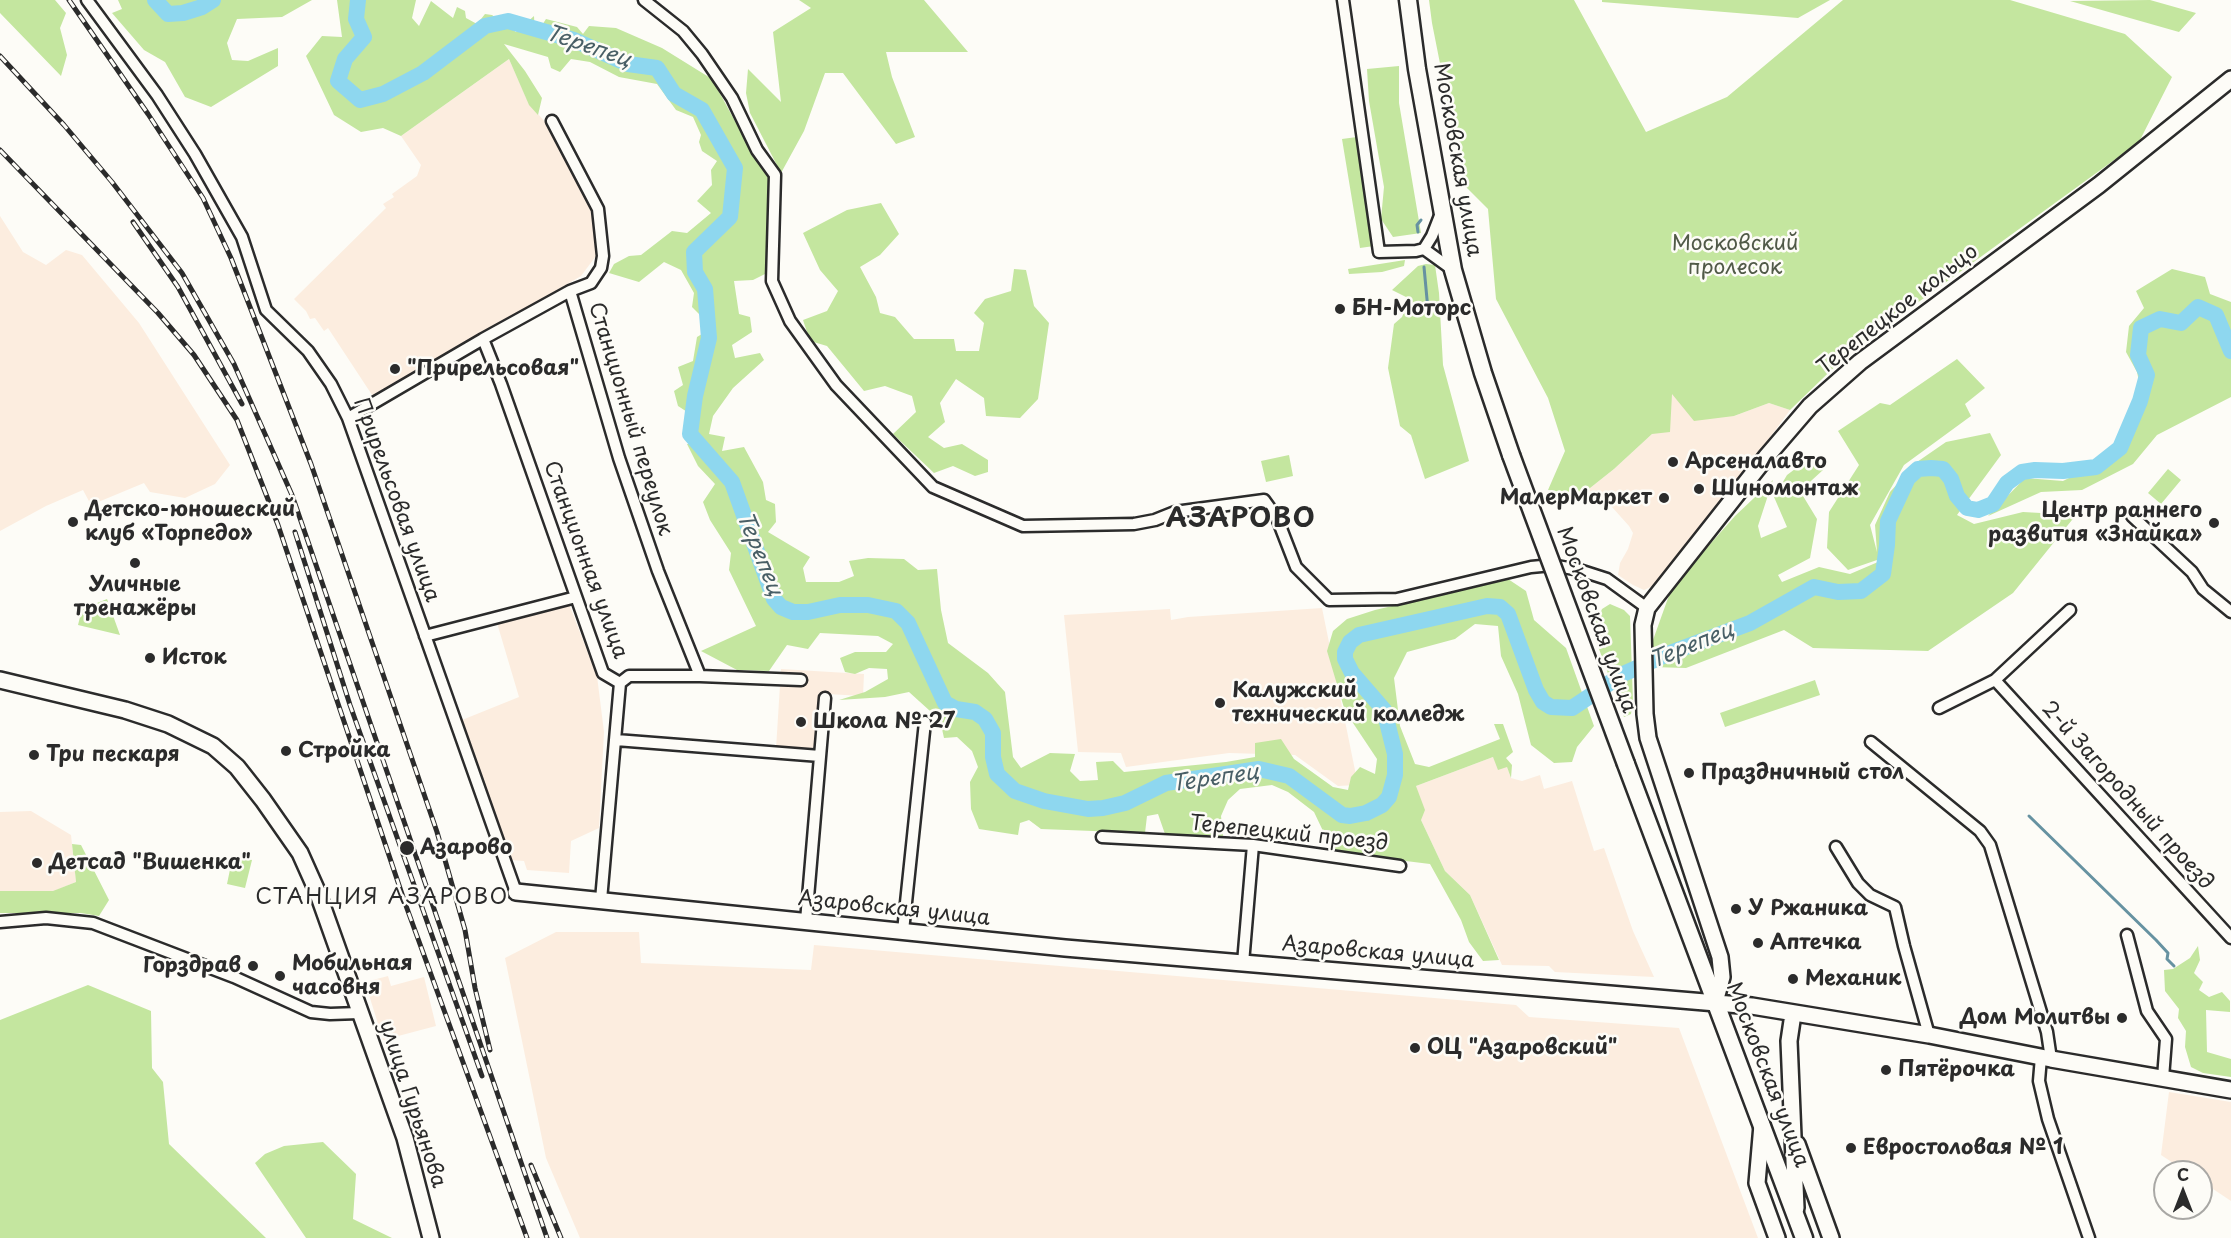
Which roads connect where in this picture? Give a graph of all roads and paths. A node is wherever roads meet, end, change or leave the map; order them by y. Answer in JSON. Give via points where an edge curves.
{"nodes":[{"id":1,"x":87,"y":0,"type":"edge"},
{"id":2,"x":644,"y":0,"type":"edge"},
{"id":3,"x":1343,"y":0,"type":"edge"},
{"id":4,"x":1408,"y":0,"type":"edge"},
{"id":5,"x":2231,"y":79,"type":"edge"},
{"id":6,"x":552,"y":121,"type":"dead end"},
{"id":7,"x":1443,"y":210,"type":"junction"},
{"id":8,"x":1424,"y":249,"type":"junction"},
{"id":9,"x":1454,"y":270,"type":"junction"},
{"id":10,"x":570,"y":291,"type":"junction"},
{"id":11,"x":483,"y":339,"type":"junction"},
{"id":12,"x":348,"y":418,"type":"junction"},
{"id":13,"x":2132,"y":516,"type":"dead end"},
{"id":14,"x":576,"y":597,"type":"junction"},
{"id":15,"x":1647,"y":608,"type":"junction"},
{"id":16,"x":2070,"y":610,"type":"dead end"},
{"id":17,"x":2231,"y":612,"type":"edge"},
{"id":18,"x":425,"y":636,"type":"junction"},
{"id":19,"x":700,"y":676,"type":"junction"},
{"id":20,"x":0,"y":680,"type":"edge"},
{"id":21,"x":801,"y":680,"type":"dead end"},
{"id":22,"x":1995,"y":680,"type":"junction"},
{"id":23,"x":620,"y":683,"type":"junction"},
{"id":24,"x":825,"y":698,"type":"dead end"},
{"id":25,"x":1939,"y":708,"type":"dead end"},
{"id":26,"x":925,"y":722,"type":"dead end"},
{"id":27,"x":616,"y":740,"type":"junction"},
{"id":28,"x":1871,"y":742,"type":"dead end"},
{"id":29,"x":820,"y":756,"type":"junction"},
{"id":30,"x":1102,"y":837,"type":"dead end"},
{"id":31,"x":1252,"y":845,"type":"junction"},
{"id":32,"x":1836,"y":847,"type":"dead end"},
{"id":33,"x":1400,"y":866,"type":"dead end"},
{"id":34,"x":516,"y":892,"type":"joint"},
{"id":35,"x":601,"y":900,"type":"junction"},
{"id":36,"x":806,"y":921,"type":"junction"},
{"id":37,"x":0,"y":922,"type":"edge"},
{"id":38,"x":903,"y":931,"type":"junction"},
{"id":39,"x":2127,"y":935,"type":"dead end"},
{"id":40,"x":2231,"y":938,"type":"edge"},
{"id":41,"x":1243,"y":963,"type":"junction"},
{"id":42,"x":1715,"y":1002,"type":"junction"},
{"id":43,"x":359,"y":1013,"type":"junction"},
{"id":44,"x":1793,"y":1014,"type":"junction"},
{"id":45,"x":1929,"y":1035,"type":"junction"},
{"id":46,"x":2046,"y":1058,"type":"junction"},
{"id":47,"x":2163,"y":1078,"type":"junction"},
{"id":48,"x":2231,"y":1089,"type":"edge"},
{"id":49,"x":1762,"y":1125,"type":"junction"},
{"id":50,"x":1791,"y":1127,"type":"junction"},
{"id":51,"x":1782,"y":1180,"type":"junction"},
{"id":52,"x":1759,"y":1188,"type":"junction"},
{"id":53,"x":1812,"y":1188,"type":"junction"},
{"id":54,"x":1795,"y":1193,"type":"junction"},
{"id":55,"x":1796,"y":1218,"type":"junction"},
{"id":56,"x":431,"y":1238,"type":"edge"},
{"id":57,"x":1777,"y":1238,"type":"edge"},
{"id":58,"x":1804,"y":1238,"type":"edge"},
{"id":59,"x":1831,"y":1238,"type":"edge"},
{"id":60,"x":2089,"y":1238,"type":"edge"}],
"edges":[{"from":1,"to":12,"type":"street","name":"Прирельсовая улица","via":[[195,154],[242,237],[266,310],[308,351]]},
{"from":2,"to":15,"type":"street","via":[[683,31],[702,54],[775,175],[772,281],[790,321],[836,385],[933,487],[1023,526],[1134,524],[1175,512],[1264,500],[1277,518],[1296,567],[1329,600],[1397,599],[1552,565],[1607,579]]},
{"from":3,"to":8,"type":"street","via":[[1379,252]]},
{"from":4,"to":7,"type":"main road","name":"Московская улица"},
{"from":5,"to":15,"type":"street","name":"Терепецкое кольцо","via":[[2099,185],[1860,362],[1810,406]]},
{"from":6,"to":10,"type":"street","name":"Станционный переулок","via":[[598,208],[601,268],[591,283]]},
{"from":7,"to":8,"type":"street"},
{"from":7,"to":9,"type":"main road","name":"Московская улица"},
{"from":8,"to":9,"type":"street"},
{"from":9,"to":42,"type":"main road","name":"Московская улица","bridge":true,"via":[[1483,374]]},
{"from":10,"to":11,"type":"street"},
{"from":10,"to":19,"type":"street","name":"Станционный переулок","via":[[619,458]]},
{"from":11,"to":12,"type":"street"},
{"from":11,"to":14,"type":"street","name":"Станционная улица"},
{"from":12,"to":18,"type":"street","name":"Прирельсовая улица"},
{"from":13,"to":17,"type":"street"},
{"from":14,"to":18,"type":"street"},
{"from":14,"to":23,"type":"street","name":"Станционная улица","via":[[603,673]]},
{"from":15,"to":42,"type":"street","name":"Терепецкое кольцо","via":[[1643,625],[1648,738],[1720,957],[1722,977]]},
{"from":16,"to":22,"type":"street"},
{"from":18,"to":34,"type":"street","name":"Прирельсовая улица"},
{"from":19,"to":21,"type":"street"},
{"from":19,"to":23,"type":"street","via":[[629,676]]},
{"from":20,"to":43,"type":"street","name":"улица Гурьянова","via":[[168,724],[213,746],[237,766],[303,860]]},
{"from":22,"to":25,"type":"street"},
{"from":22,"to":40,"type":"street","name":"2-й Загородный проезд"},
{"from":23,"to":27,"type":"street","name":"Станционная улица"},
{"from":24,"to":29,"type":"street"},
{"from":26,"to":38,"type":"street"},
{"from":27,"to":29,"type":"street"},
{"from":27,"to":35,"type":"street","name":"Станционная улица"},
{"from":28,"to":46,"type":"street","via":[[1980,831],[1990,844],[2047,1032]]},
{"from":29,"to":36,"type":"street"},
{"from":30,"to":31,"type":"street","name":"Терепецкий проезд"},
{"from":31,"to":33,"type":"street","name":"Терепецкий проезд"},
{"from":31,"to":41,"type":"street"},
{"from":32,"to":45,"type":"street","via":[[1858,883],[1870,895],[1895,907]]},
{"from":34,"to":35,"type":"street","name":"Азаровская улица"},
{"from":35,"to":36,"type":"street","name":"Азаровская улица"},
{"from":36,"to":38,"type":"street","name":"Азаровская улица"},
{"from":37,"to":43,"type":"street","via":[[46,918],[93,923],[234,977],[311,1012]]},
{"from":38,"to":41,"type":"street","name":"Азаровская улица"},
{"from":39,"to":47,"type":"street","via":[[2147,1011],[2166,1040]]},
{"from":41,"to":42,"type":"street","name":"Азаровская улица"},
{"from":42,"to":44,"type":"street","name":"Азаровская улица"},
{"from":42,"to":49,"type":"main road","name":"Московская улица"},
{"from":43,"to":56,"type":"street","name":"улица Гурьянова","via":[[405,1138]]},
{"from":44,"to":45,"type":"street","name":"Азаровская улица"},
{"from":44,"to":50,"type":"street","via":[[1789,1041]]},
{"from":45,"to":46,"type":"street","name":"Азаровская улица"},
{"from":46,"to":47,"type":"street","name":"Азаровская улица"},
{"from":46,"to":60,"type":"street","via":[[2039,1081],[2048,1119]]},
{"from":47,"to":48,"type":"street","name":"Азаровская улица"},
{"from":49,"to":51,"type":"main road","name":"Московская улица"},
{"from":49,"to":52,"type":"street"},
{"from":50,"to":53,"type":"street"},
{"from":50,"to":54,"type":"street"},
{"from":51,"to":52,"type":"street"},
{"from":51,"to":55,"type":"main road","name":"Московская улица"},
{"from":52,"to":57,"type":"street"},
{"from":53,"to":54,"type":"street"},
{"from":53,"to":59,"type":"street"},
{"from":54,"to":55,"type":"street"},
{"from":55,"to":58,"type":"main road","name":"Московская улица"}]}
